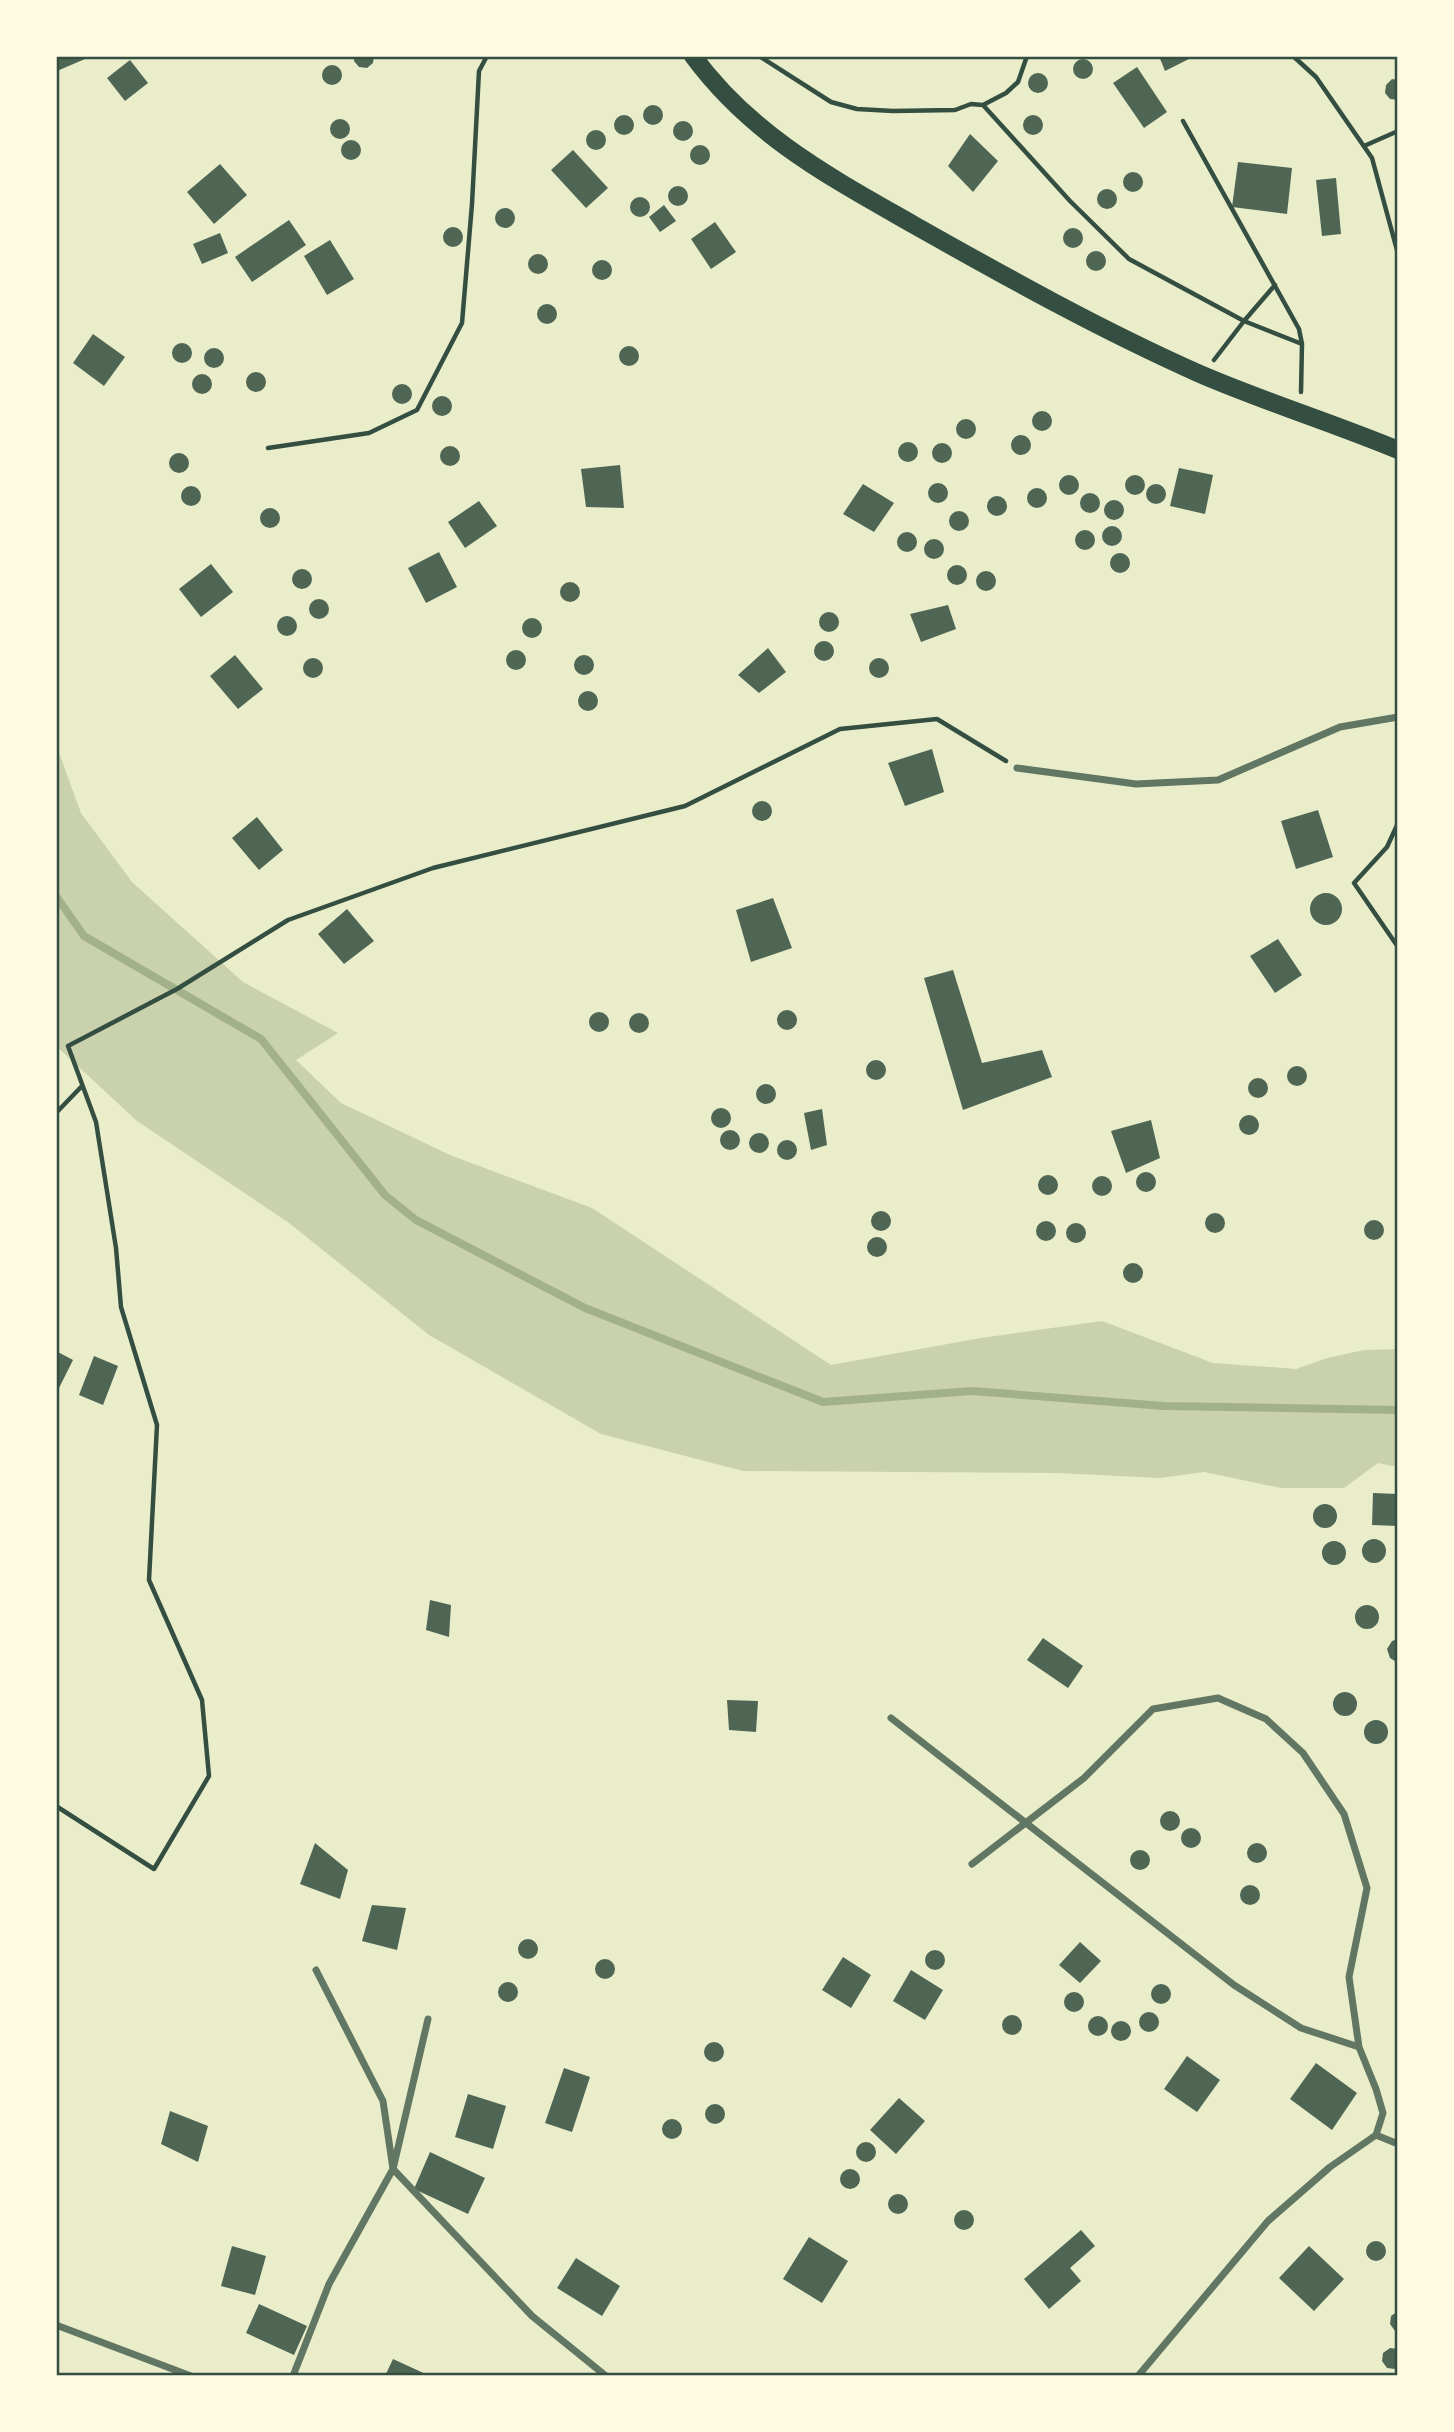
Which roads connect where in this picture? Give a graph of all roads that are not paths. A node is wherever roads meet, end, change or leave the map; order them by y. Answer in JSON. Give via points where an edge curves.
{"nodes":[{"id":1,"x":693,"y":56,"type":"edge"},
{"id":2,"x":1398,"y":450,"type":"edge"},
{"id":3,"x":1398,"y":717,"type":"edge"},
{"id":4,"x":1017,"y":768,"type":"road end"},
{"id":5,"x":891,"y":1718,"type":"dead end"},
{"id":6,"x":1027,"y":1822,"type":"junction"},
{"id":7,"x":972,"y":1864,"type":"dead end"},
{"id":8,"x":316,"y":1970,"type":"dead end"},
{"id":9,"x":428,"y":2019,"type":"dead end"},
{"id":10,"x":1359,"y":2047,"type":"junction"},
{"id":11,"x":1376,"y":2135,"type":"junction"},
{"id":12,"x":1398,"y":2144,"type":"edge"},
{"id":13,"x":393,"y":2169,"type":"junction"},
{"id":14,"x":56,"y":2325,"type":"edge"},
{"id":15,"x":191,"y":2376,"type":"edge"},
{"id":16,"x":293,"y":2376,"type":"edge"},
{"id":17,"x":606,"y":2376,"type":"edge"},
{"id":18,"x":1138,"y":2376,"type":"edge"}],
"edges":[{"from":1,"to":2,"type":"main road","via":[[762,130],[813,167],[1030,291],[1203,375]]},
{"from":3,"to":4,"type":"street","via":[[1340,727],[1218,780],[1136,784]]},
{"from":5,"to":6,"type":"street"},
{"from":6,"to":7,"type":"street"},
{"from":6,"to":10,"type":"street","via":[[1234,1985],[1301,2028]]},
{"from":6,"to":10,"type":"street","via":[[1084,1778],[1153,1709],[1218,1698],[1266,1719],[1303,1753],[1344,1814],[1367,1888],[1349,1977]]},
{"from":8,"to":13,"type":"street","via":[[383,2101]]},
{"from":9,"to":13,"type":"street"},
{"from":10,"to":11,"type":"street","via":[[1383,2113]]},
{"from":11,"to":12,"type":"street"},
{"from":11,"to":18,"type":"street","via":[[1330,2166],[1268,2221]]},
{"from":13,"to":16,"type":"street","via":[[330,2284]]},
{"from":13,"to":17,"type":"street","via":[[532,2316]]},
{"from":14,"to":15,"type":"street"}]}
